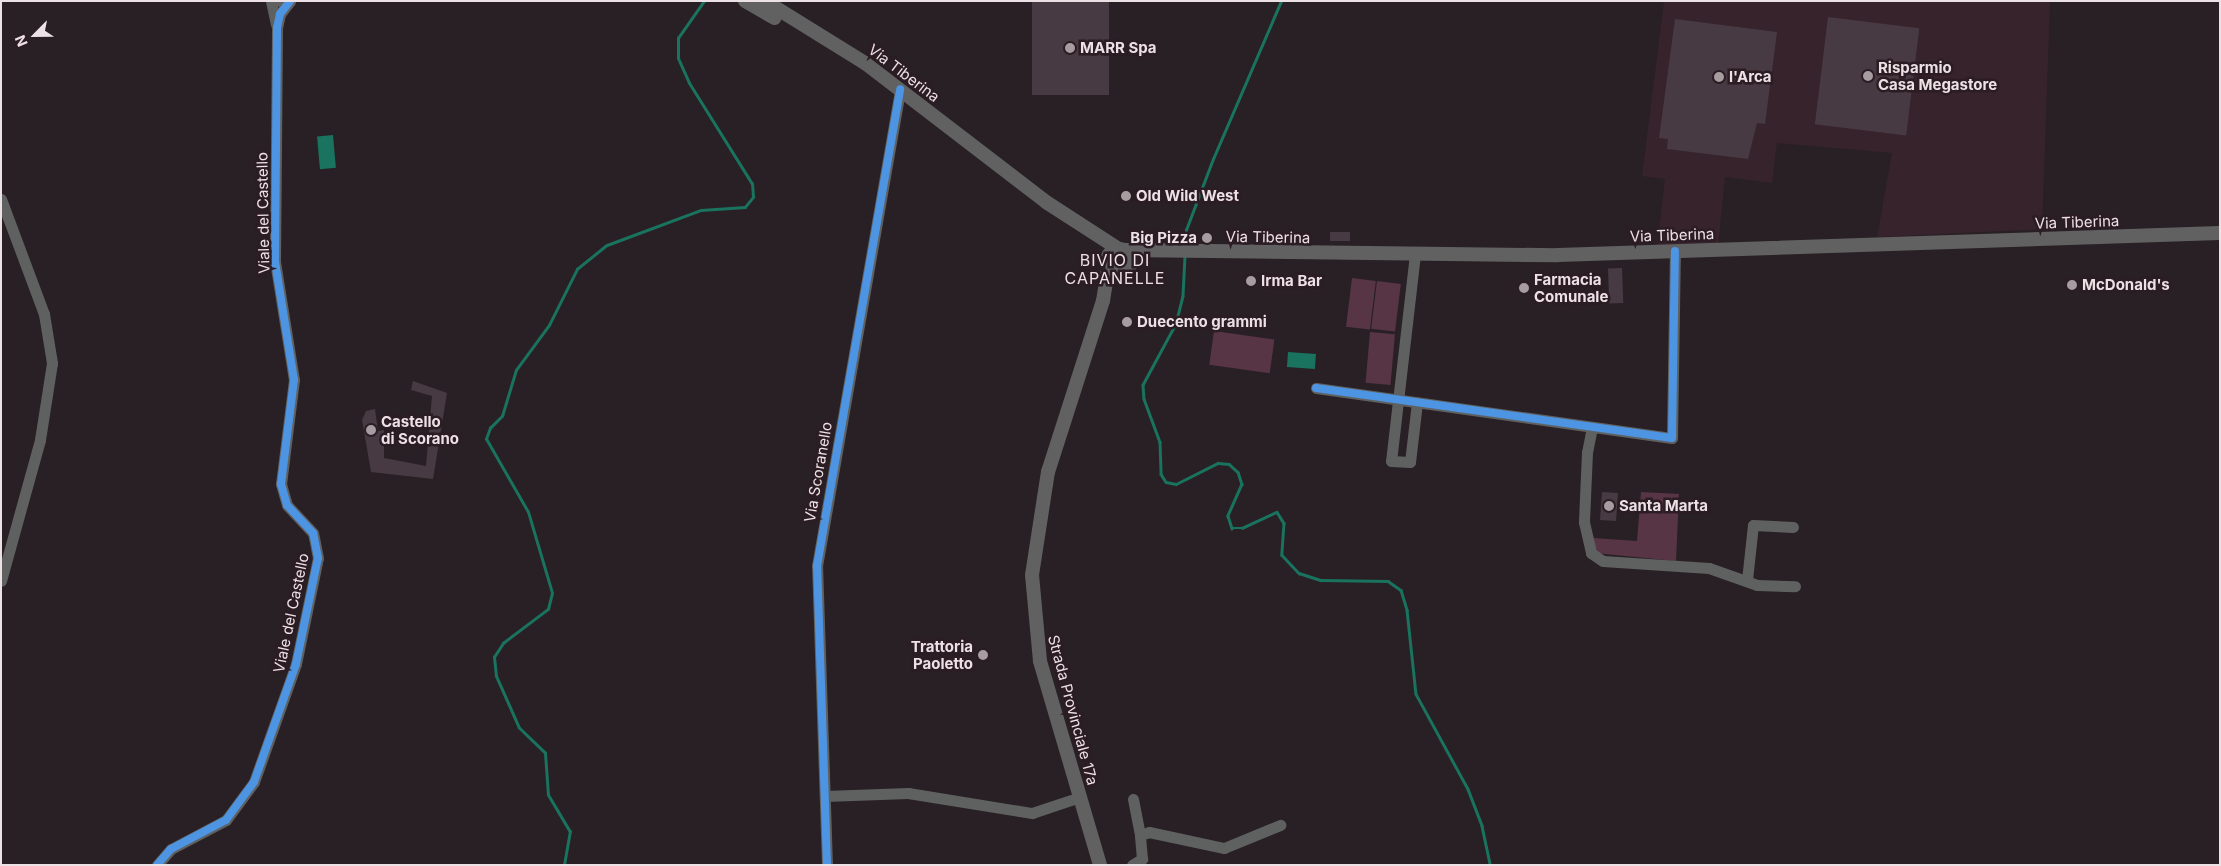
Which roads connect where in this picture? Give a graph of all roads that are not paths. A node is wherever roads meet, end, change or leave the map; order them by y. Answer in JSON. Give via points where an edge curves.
{"nodes":[{"id":1,"x":271,"y":1,"type":"edge"},
{"id":2,"x":283,"y":1,"type":"edge"},
{"id":3,"x":289,"y":1,"type":"edge"},
{"id":4,"x":745,"y":1,"type":"edge"},
{"id":5,"x":765,"y":1,"type":"edge"},
{"id":6,"x":277,"y":28,"type":"junction"},
{"id":7,"x":865,"y":63,"type":"junction"},
{"id":8,"x":900,"y":89,"type":"junction"},
{"id":9,"x":1,"y":199,"type":"edge"},
{"id":10,"x":1087,"y":231,"type":"junction"},
{"id":11,"x":2220,"y":233,"type":"edge"},
{"id":12,"x":1121,"y":249,"type":"junction"},
{"id":13,"x":1675,"y":251,"type":"junction"},
{"id":14,"x":1163,"y":252,"type":"junction"},
{"id":15,"x":1415,"y":254,"type":"junction"},
{"id":16,"x":1107,"y":264,"type":"junction"},
{"id":17,"x":1125,"y":271,"type":"junction"},
{"id":18,"x":1103,"y":301,"type":"junction"},
{"id":19,"x":1316,"y":388,"type":"dead end"},
{"id":20,"x":1398,"y":399,"type":"junction"},
{"id":21,"x":1417,"y":402,"type":"junction"},
{"id":22,"x":1592,"y":427,"type":"junction"},
{"id":23,"x":1792,"y":527,"type":"dead end"},
{"id":24,"x":1747,"y":580,"type":"junction"},
{"id":25,"x":1,"y":581,"type":"edge"},
{"id":26,"x":1795,"y":586,"type":"dead end"},
{"id":27,"x":825,"y":796,"type":"junction"},
{"id":28,"x":1080,"y":797,"type":"junction"},
{"id":29,"x":1133,"y":799,"type":"dead end"},
{"id":30,"x":1280,"y":825,"type":"dead end"},
{"id":31,"x":1140,"y":835,"type":"junction"},
{"id":32,"x":157,"y":865,"type":"edge"},
{"id":33,"x":827,"y":865,"type":"edge"},
{"id":34,"x":1100,"y":865,"type":"edge"},
{"id":35,"x":1132,"y":865,"type":"edge"}],
"edges":[{"from":1,"to":6,"type":"street"},
{"from":2,"to":3,"type":"main road"},
{"from":3,"to":6,"type":"street","via":[[280,14]]},
{"from":4,"to":7,"type":"main road"},
{"from":5,"to":7,"type":"main road","name":"Via Tiberina"},
{"from":6,"to":32,"type":"street","name":"Viale del Castello","via":[[275,261],[294,380],[280,484],[288,505],[316,537],[318,558],[296,664],[254,782],[226,820],[171,849]]},
{"from":7,"to":8,"type":"main road","name":"Via Tiberina"},
{"from":8,"to":10,"type":"main road","name":"Via Tiberina"},
{"from":8,"to":27,"type":"street","name":"Via Scoranello","via":[[817,560]]},
{"from":9,"to":25,"type":"street","via":[[44,314],[52,363],[40,440]]},
{"from":10,"to":12,"type":"main road","name":"Via Tiberina"},
{"from":10,"to":16,"type":"main road"},
{"from":11,"to":13,"type":"main road","name":"Via Tiberina"},
{"from":12,"to":14,"type":"main road","name":"Via Tiberina"},
{"from":12,"to":16,"type":"main road"},
{"from":12,"to":17,"type":"main road","via":[[1132,260]]},
{"from":13,"to":15,"type":"main road","name":"Via Tiberina"},
{"from":13,"to":22,"type":"street","via":[[1672,438]]},
{"from":14,"to":15,"type":"main road","name":"Via Tiberina"},
{"from":14,"to":17,"type":"main road"},
{"from":15,"to":20,"type":"street"},
{"from":16,"to":17,"type":"main road"},
{"from":16,"to":18,"type":"main road"},
{"from":17,"to":18,"type":"main road"},
{"from":18,"to":28,"type":"main road","name":"Strada Provinciale 17a","via":[[1048,472],[1032,575],[1040,661]]},
{"from":19,"to":20,"type":"street"},
{"from":20,"to":21,"type":"street"},
{"from":20,"to":21,"type":"street","via":[[1391,461],[1410,462]]},
{"from":21,"to":22,"type":"street"},
{"from":22,"to":24,"type":"street","via":[[1587,452],[1584,522],[1591,553],[1603,561],[1709,568]]},
{"from":23,"to":24,"type":"street","via":[[1753,525]]},
{"from":24,"to":26,"type":"street","via":[[1758,584]]},
{"from":27,"to":28,"type":"street","via":[[908,793],[1032,814]]},
{"from":27,"to":33,"type":"street","name":"Via Scoranello"},
{"from":28,"to":34,"type":"main road","name":"Strada Provinciale 17a"},
{"from":29,"to":31,"type":"street"},
{"from":30,"to":31,"type":"street","via":[[1224,848],[1155,832]]},
{"from":31,"to":35,"type":"street","via":[[1143,857]]}]}
